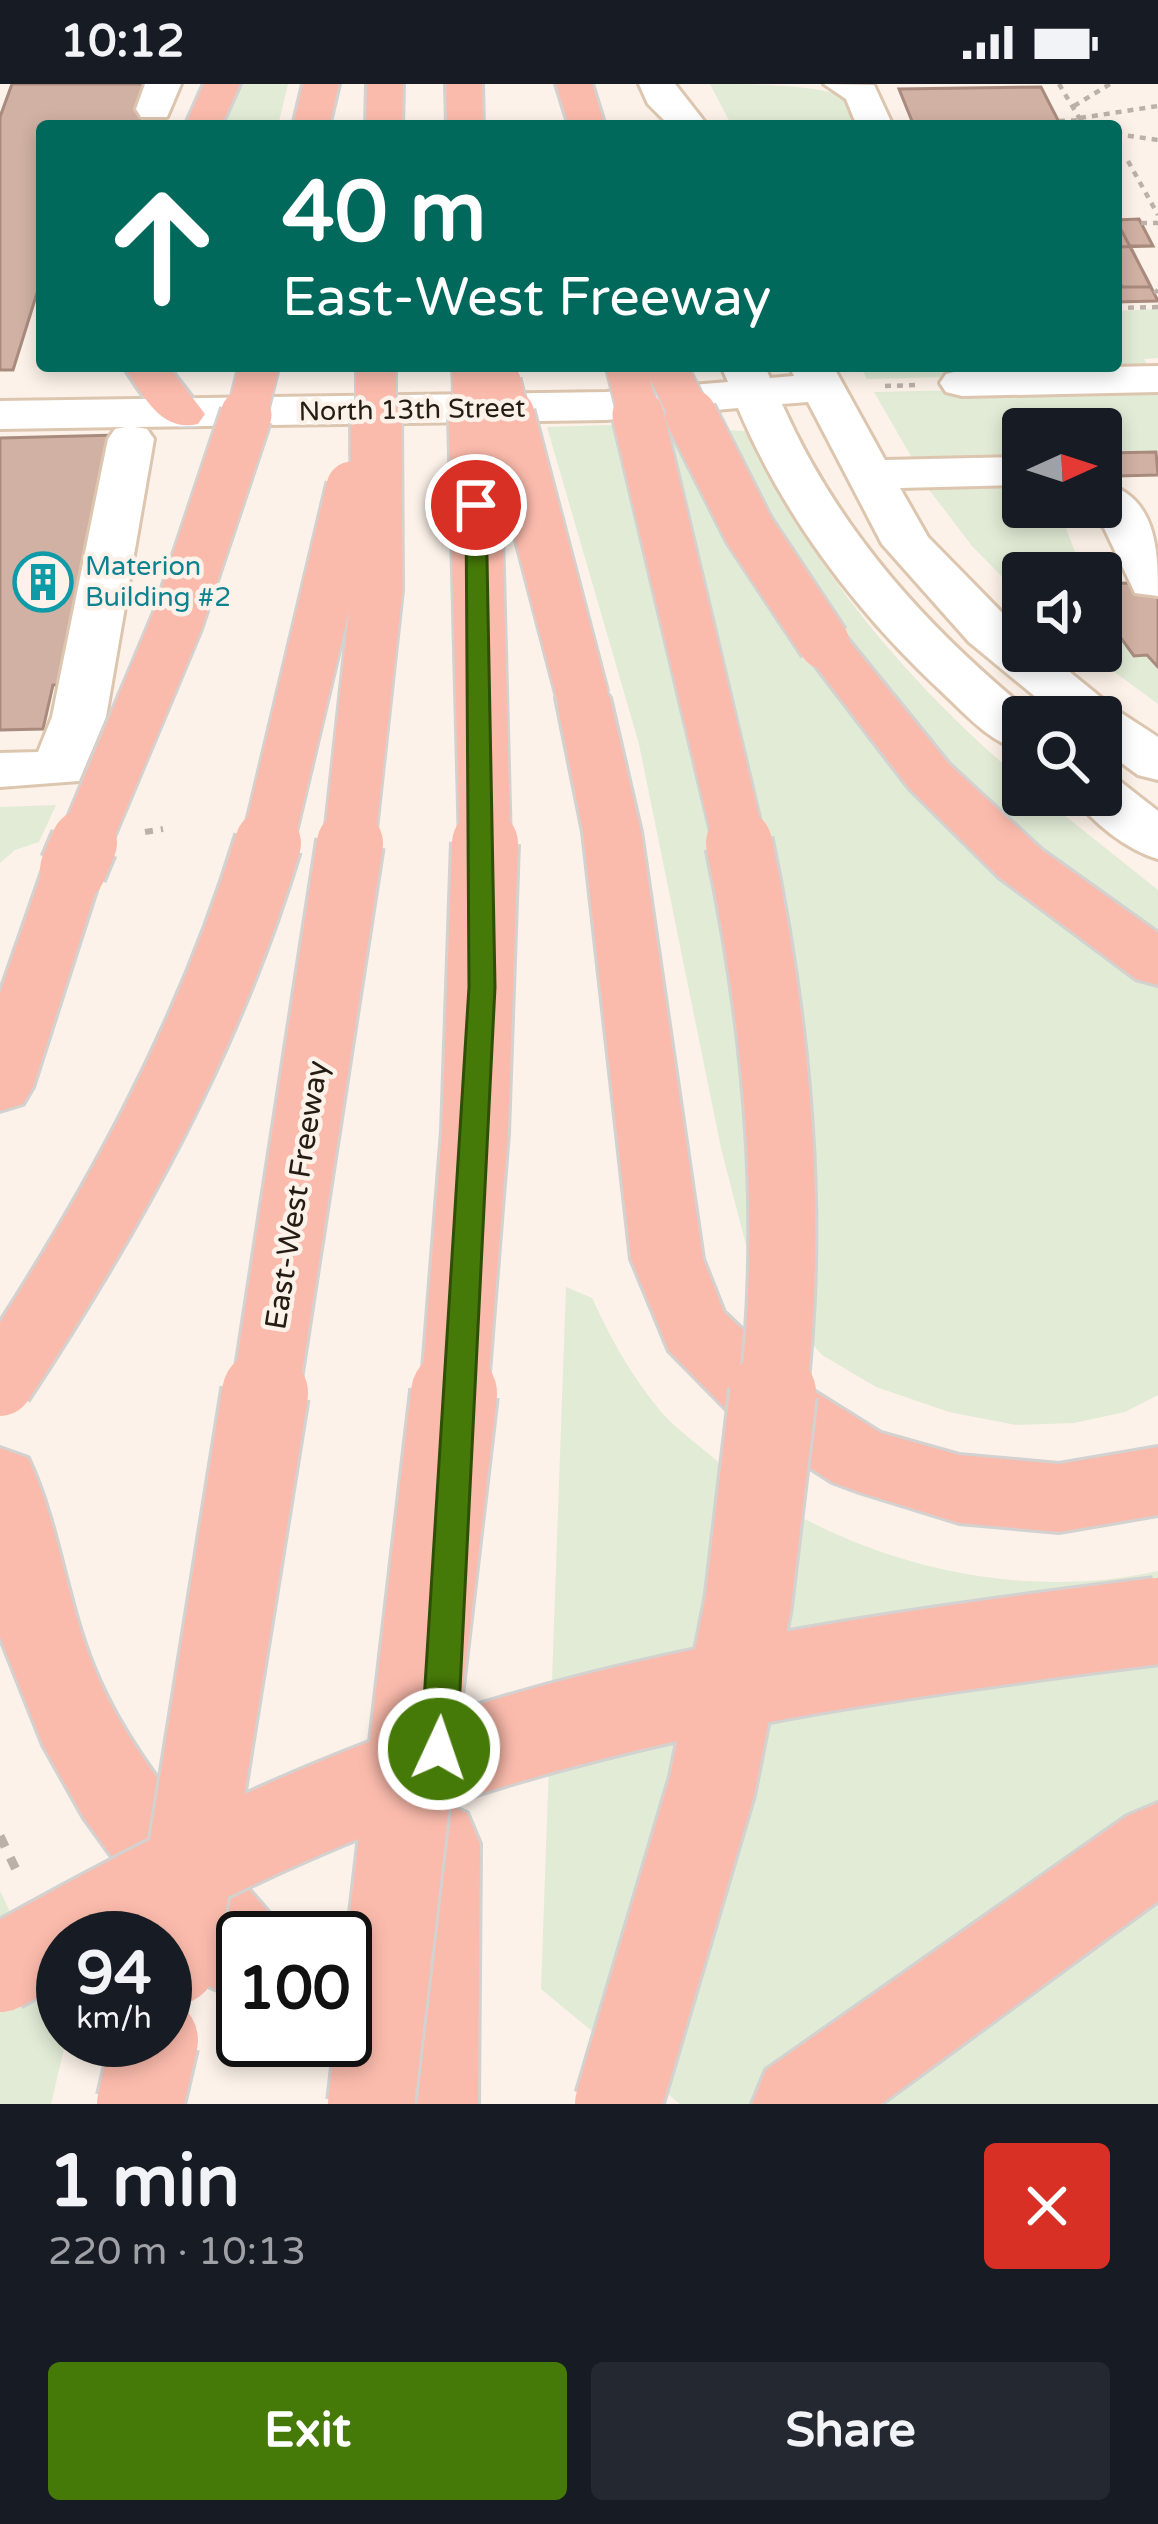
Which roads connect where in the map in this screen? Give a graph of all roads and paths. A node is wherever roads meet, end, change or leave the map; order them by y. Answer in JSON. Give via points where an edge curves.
{"nodes":[{"id":1,"x":222,"y":84,"type":"edge"},
{"id":2,"x":321,"y":84,"type":"edge"},
{"id":3,"x":385,"y":84,"type":"edge"},
{"id":4,"x":464,"y":84,"type":"edge"},
{"id":5,"x":564,"y":84,"type":"edge"},
{"id":6,"x":574,"y":84,"type":"edge"},
{"id":7,"x":842,"y":84,"type":"edge"},
{"id":8,"x":1059,"y":84,"type":"edge"},
{"id":9,"x":1110,"y":84,"type":"edge"},
{"id":10,"x":657,"y":102,"type":"edge"},
{"id":11,"x":1074,"y":106,"type":"junction"},
{"id":12,"x":1158,"y":106,"type":"edge"},
{"id":13,"x":206,"y":120,"type":"edge"},
{"id":14,"x":312,"y":120,"type":"edge"},
{"id":15,"x":384,"y":120,"type":"edge"},
{"id":16,"x":465,"y":120,"type":"edge"},
{"id":17,"x":570,"y":120,"type":"edge"},
{"id":18,"x":585,"y":120,"type":"edge"},
{"id":19,"x":682,"y":120,"type":"edge"},
{"id":20,"x":872,"y":120,"type":"edge"},
{"id":21,"x":1081,"y":120,"type":"edge"},
{"id":22,"x":1092,"y":120,"type":"edge"},
{"id":23,"x":1122,"y":135,"type":"edge"},
{"id":24,"x":1158,"y":140,"type":"edge"},
{"id":25,"x":1122,"y":161,"type":"edge"},
{"id":26,"x":1158,"y":219,"type":"edge"},
{"id":27,"x":1141,"y":223,"type":"dead end"},
{"id":28,"x":1158,"y":307,"type":"edge"},
{"id":29,"x":1122,"y":308,"type":"edge"},
{"id":30,"x":258,"y":372,"type":"edge"},
{"id":31,"x":472,"y":372,"type":"edge"},
{"id":32,"x":500,"y":372,"type":"edge"},
{"id":33,"x":627,"y":372,"type":"edge"},
{"id":34,"x":669,"y":372,"type":"edge"},
{"id":35,"x":747,"y":374,"type":"edge"},
{"id":36,"x":817,"y":377,"type":"edge"},
{"id":37,"x":1158,"y":379,"type":"edge"},
{"id":38,"x":375,"y":381,"type":"edge"},
{"id":39,"x":941,"y":384,"type":"joint"},
{"id":40,"x":0,"y":386,"type":"edge"},
{"id":41,"x":885,"y":386,"type":"dead end"},
{"id":42,"x":161,"y":388,"type":"edge"},
{"id":43,"x":0,"y":415,"type":"edge"},
{"id":44,"x":131,"y":439,"type":"dead end"},
{"id":45,"x":1002,"y":471,"type":"edge"},
{"id":46,"x":868,"y":474,"type":"junction"},
{"id":47,"x":1122,"y":509,"type":"edge"},
{"id":48,"x":1122,"y":519,"type":"edge"},
{"id":49,"x":1158,"y":532,"type":"edge"},
{"id":50,"x":1153,"y":582,"type":"dead end"},
{"id":51,"x":1068,"y":696,"type":"edge"},
{"id":52,"x":1002,"y":716,"type":"edge"},
{"id":53,"x":1122,"y":737,"type":"edge"},
{"id":54,"x":1158,"y":763,"type":"edge"},
{"id":55,"x":0,"y":770,"type":"edge"},
{"id":56,"x":1122,"y":812,"type":"edge"},
{"id":57,"x":1158,"y":840,"type":"edge"},
{"id":58,"x":1158,"y":964,"type":"edge"},
{"id":59,"x":0,"y":1087,"type":"edge"},
{"id":60,"x":0,"y":1383,"type":"edge"},
{"id":61,"x":455,"y":1414,"type":"junction"},
{"id":62,"x":1158,"y":1480,"type":"edge"},
{"id":63,"x":0,"y":1482,"type":"edge"},
{"id":64,"x":1158,"y":1621,"type":"edge"},
{"id":65,"x":0,"y":1836,"type":"edge"},
{"id":66,"x":1158,"y":1847,"type":"edge"},
{"id":67,"x":159,"y":1911,"type":"edge"},
{"id":68,"x":191,"y":1911,"type":"edge"},
{"id":69,"x":15,"y":1932,"type":"edge"},
{"id":70,"x":153,"y":2067,"type":"edge"},
{"id":71,"x":161,"y":2067,"type":"edge"},
{"id":72,"x":357,"y":2067,"type":"edge"},
{"id":73,"x":140,"y":2104,"type":"edge"},
{"id":74,"x":152,"y":2104,"type":"edge"},
{"id":75,"x":371,"y":2104,"type":"edge"},
{"id":76,"x":400,"y":2104,"type":"edge"},
{"id":77,"x":430,"y":2104,"type":"edge"},
{"id":78,"x":618,"y":2104,"type":"edge"},
{"id":79,"x":800,"y":2104,"type":"edge"}],
"edges":[{"from":1,"to":13,"type":"highway"},
{"from":2,"to":14,"type":"highway"},
{"from":3,"to":15,"type":"highway"},
{"from":4,"to":16,"type":"highway"},
{"from":5,"to":17,"type":"highway"},
{"from":6,"to":18,"type":"highway"},
{"from":7,"to":20,"type":"street","via":[[861,93]]},
{"from":8,"to":11,"type":"path"},
{"from":9,"to":11,"type":"path"},
{"from":10,"to":19,"type":"street"},
{"from":11,"to":21,"type":"path"},
{"from":12,"to":22,"type":"path"},
{"from":23,"to":24,"type":"path"},
{"from":25,"to":26,"type":"path"},
{"from":26,"to":27,"type":"path"},
{"from":28,"to":29,"type":"path"},
{"from":30,"to":59,"type":"highway","bridge":true,"via":[[182,620],[73,869]]},
{"from":31,"to":61,"type":"highway","bridge":true,"via":[[482,987]]},
{"from":32,"to":62,"type":"highway","bridge":true,"via":[[612,832],[668,1259],[695,1330],[766,1400],[859,1459],[959,1489],[1059,1498]]},
{"from":33,"to":78,"type":"highway","bridge":true,"via":[[757,927],[784,1147],[778,1355],[748,1604],[712,1786]]},
{"from":34,"to":58,"type":"highway","bridge":true,"via":[[749,530],[824,643],[929,776],[1021,865]]},
{"from":35,"to":36,"type":"street","name":"North 13th Street"},
{"from":35,"to":42,"type":"street","name":"North 13th Street","via":[[606,406]]},
{"from":35,"to":52,"type":"street","via":[[812,511],[851,568]]},
{"from":36,"to":46,"type":"street"},
{"from":37,"to":39,"type":"street"},
{"from":38,"to":60,"type":"highway","bridge":true,"via":[[270,837],[234,946],[104,1221]]},
{"from":38,"to":68,"type":"highway","name":"East-West Freeway","bridge":true,"via":[[377,590],[358,780]]},
{"from":39,"to":41,"type":"path"},
{"from":40,"to":42,"type":"street","name":"North 13th Street"},
{"from":42,"to":43,"type":"street","name":"North 13th Street"},
{"from":44,"to":55,"type":"street","via":[[79,717],[59,769]]},
{"from":45,"to":46,"type":"street"},
{"from":46,"to":51,"type":"street","via":[[907,544],[988,632]]},
{"from":47,"to":49,"type":"street"},
{"from":48,"to":50,"type":"street"},
{"from":53,"to":54,"type":"street"},
{"from":56,"to":57,"type":"street"},
{"from":61,"to":75,"type":"highway","bridge":true},
{"from":61,"to":77,"type":"highway","bridge":true},
{"from":63,"to":67,"type":"highway","via":[[57,1683],[142,1828]]},
{"from":64,"to":69,"type":"highway","bridge":true,"via":[[846,1663],[538,1731],[339,1800],[92,1916]]},
{"from":65,"to":69,"type":"path"},
{"from":66,"to":79,"type":"highway"},
{"from":70,"to":73,"type":"highway","bridge":true},
{"from":71,"to":74,"type":"highway","name":"East-West Freeway"},
{"from":72,"to":76,"type":"highway"}]}
